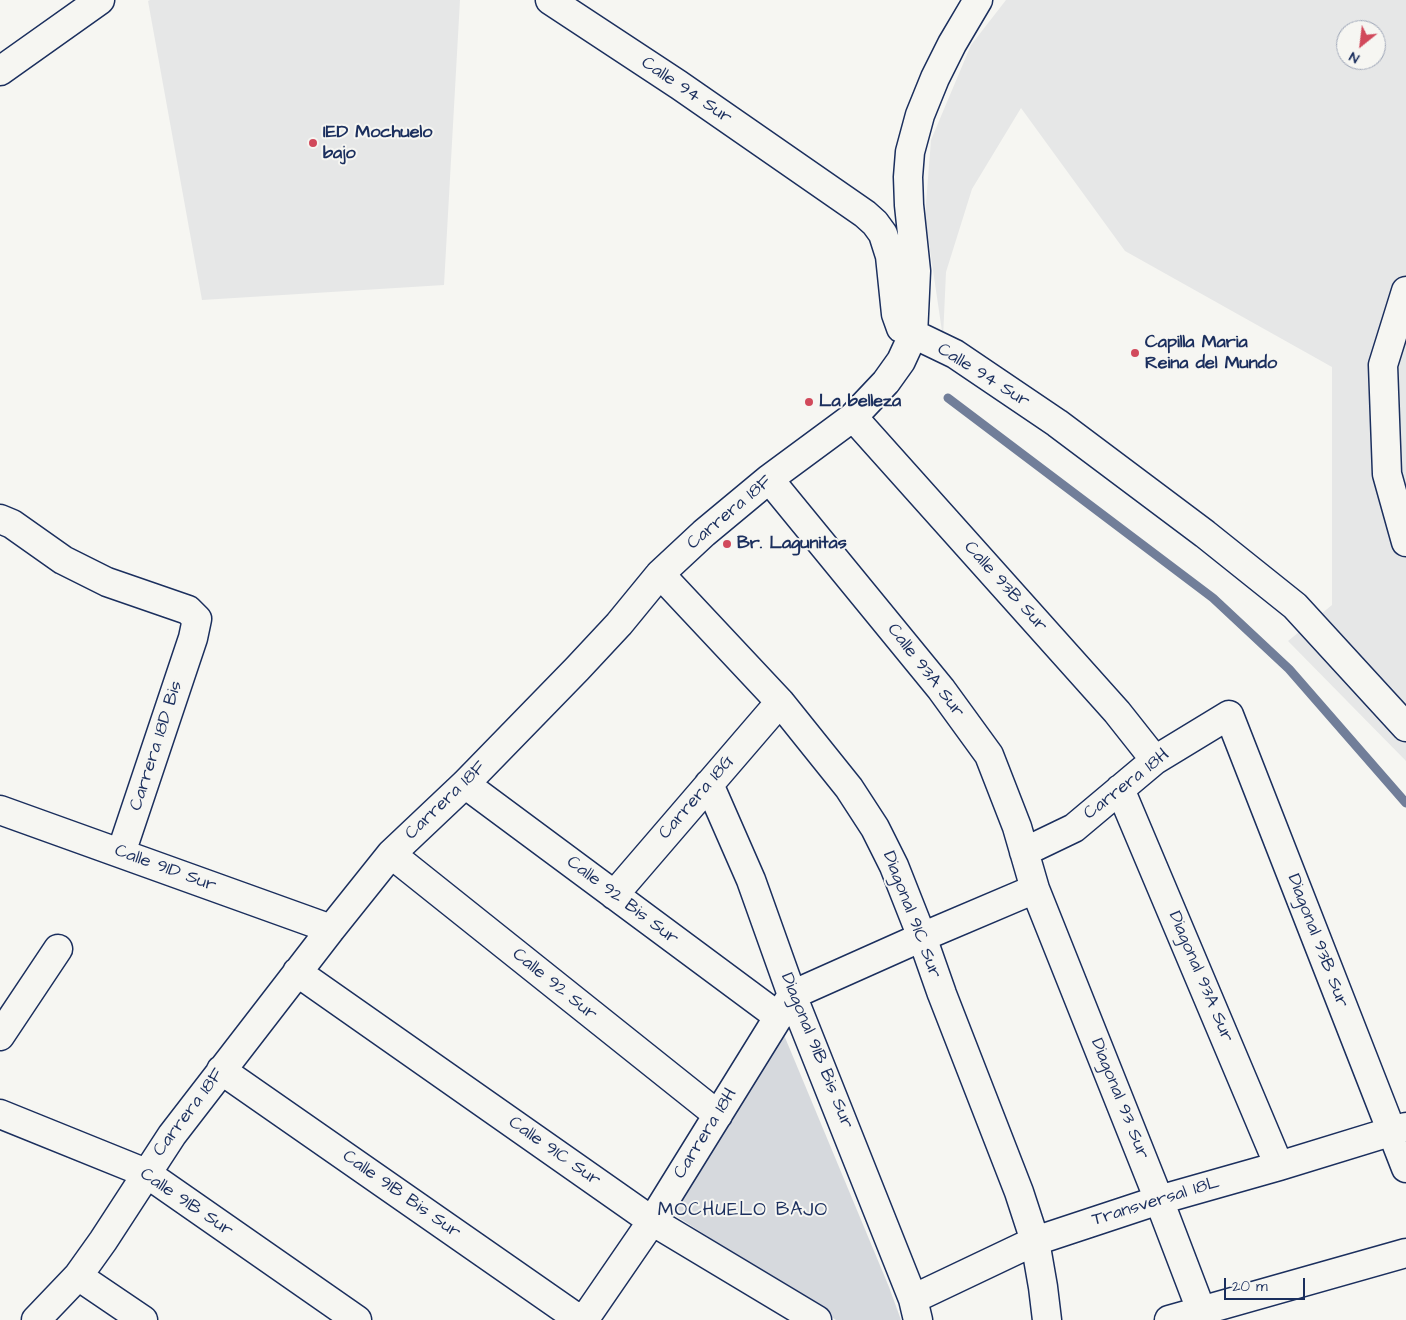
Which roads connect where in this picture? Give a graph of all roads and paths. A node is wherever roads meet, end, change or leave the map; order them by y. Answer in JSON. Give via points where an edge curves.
{"nodes":[{"id":1,"x":100,"y":0,"type":"edge"},
{"id":2,"x":550,"y":0,"type":"edge"},
{"id":3,"x":978,"y":0,"type":"edge"},
{"id":4,"x":2,"y":68,"type":"edge"},
{"id":5,"x":1406,"y":290,"type":"edge"},
{"id":6,"x":913,"y":335,"type":"junction"},
{"id":7,"x":853,"y":418,"type":"junction"},
{"id":8,"x":769,"y":479,"type":"junction"},
{"id":9,"x":0,"y":519,"type":"edge"},
{"id":10,"x":1406,"y":542,"type":"edge"},
{"id":11,"x":660,"y":574,"type":"junction"},
{"id":12,"x":780,"y":702,"type":"junction"},
{"id":13,"x":1229,"y":715,"type":"joint"},
{"id":14,"x":1406,"y":727,"type":"edge"},
{"id":15,"x":1154,"y":760,"type":"junction"},
{"id":16,"x":465,"y":784,"type":"junction"},
{"id":17,"x":709,"y":784,"type":"junction"},
{"id":18,"x":1120,"y":789,"type":"junction"},
{"id":19,"x":0,"y":810,"type":"edge"},
{"id":20,"x":1024,"y":852,"type":"junction"},
{"id":21,"x":121,"y":853,"type":"junction"},
{"id":22,"x":391,"y":854,"type":"junction"},
{"id":23,"x":1035,"y":889,"type":"junction"},
{"id":24,"x":614,"y":894,"type":"junction"},
{"id":25,"x":331,"y":929,"type":"junction"},
{"id":26,"x":922,"y":937,"type":"junction"},
{"id":27,"x":58,"y":949,"type":"dead end"},
{"id":28,"x":297,"y":972,"type":"junction"},
{"id":29,"x":785,"y":1006,"type":"junction"},
{"id":30,"x":0,"y":1036,"type":"edge"},
{"id":31,"x":221,"y":1070,"type":"junction"},
{"id":32,"x":0,"y":1114,"type":"edge"},
{"id":33,"x":718,"y":1115,"type":"junction"},
{"id":34,"x":1398,"y":1129,"type":"edge"},
{"id":35,"x":1279,"y":1166,"type":"junction"},
{"id":36,"x":1406,"y":1168,"type":"edge"},
{"id":37,"x":146,"y":1173,"type":"junction"},
{"id":38,"x":1159,"y":1200,"type":"junction"},
{"id":39,"x":652,"y":1221,"type":"junction"},
{"id":40,"x":1035,"y":1241,"type":"junction"},
{"id":41,"x":1406,"y":1253,"type":"edge"},
{"id":42,"x":78,"y":1276,"type":"junction"},
{"id":43,"x":916,"y":1310,"type":"edge"},
{"id":44,"x":1201,"y":1310,"type":"junction"},
{"id":45,"x":36,"y":1320,"type":"edge"},
{"id":46,"x":143,"y":1320,"type":"edge"},
{"id":47,"x":357,"y":1320,"type":"edge"},
{"id":48,"x":580,"y":1320,"type":"edge"},
{"id":49,"x":584,"y":1320,"type":"edge"},
{"id":50,"x":817,"y":1320,"type":"edge"},
{"id":51,"x":1047,"y":1320,"type":"edge"},
{"id":52,"x":1169,"y":1320,"type":"edge"}],
"edges":[{"from":1,"to":4,"type":"street"},
{"from":2,"to":6,"type":"street","name":"Calle 94 Sur","via":[[679,84],[875,223],[883,234],[890,256],[898,321],[901,328]]},
{"from":3,"to":6,"type":"street","via":[[935,78],[910,152],[909,205],[916,271]]},
{"from":5,"to":10,"type":"street","via":[[1383,365],[1387,474]]},
{"from":6,"to":7,"type":"street","name":"Carrera 18F","via":[[901,361],[886,382]]},
{"from":6,"to":14,"type":"street","name":"Calle 94 Sur","via":[[955,354],[1057,423],[1205,534],[1295,606]]},
{"from":7,"to":8,"type":"street","name":"Carrera 18F"},
{"from":7,"to":15,"type":"street","name":"Calle 93B Sur","via":[[1117,712]]},
{"from":8,"to":11,"type":"street","name":"Carrera 18F"},
{"from":8,"to":20,"type":"street","name":"Calle 93A Sur","via":[[941,689],[989,755]]},
{"from":9,"to":21,"type":"street","name":"Carrera 18D Bis","via":[[63,560],[108,582],[188,610],[197,619]]},
{"from":11,"to":12,"type":"street","name":"Diagonal 91C Sur"},
{"from":11,"to":16,"type":"street","name":"Carrera 18F","via":[[613,630]]},
{"from":12,"to":17,"type":"street","name":"Carrera 18G"},
{"from":12,"to":26,"type":"street","name":"Diagonal 91C Sur","via":[[849,788],[875,828]]},
{"from":13,"to":15,"type":"street","name":"Carrera 18H"},
{"from":13,"to":34,"type":"street","name":"Diagonal 93B Sur"},
{"from":15,"to":18,"type":"street","name":"Carrera 18H"},
{"from":16,"to":22,"type":"street","name":"Carrera 18F"},
{"from":16,"to":24,"type":"street","name":"Calle 92 Bis Sur"},
{"from":17,"to":24,"type":"street","name":"Carrera 18G"},
{"from":17,"to":29,"type":"street","name":"Diagonal 91B Bis Sur","via":[[751,880]]},
{"from":18,"to":20,"type":"street","name":"Carrera 18H","via":[[1074,828]]},
{"from":18,"to":35,"type":"street","name":"Diagonal 93A Sur"},
{"from":19,"to":21,"type":"street","name":"Calle 91D Sur"},
{"from":20,"to":23,"type":"street","name":"Calle 93A Sur"},
{"from":21,"to":25,"type":"street","name":"Calle 91D Sur"},
{"from":22,"to":25,"type":"street","name":"Carrera 18F"},
{"from":22,"to":33,"type":"street","name":"Calle 92 Sur"},
{"from":23,"to":26,"type":"street"},
{"from":23,"to":38,"type":"street","name":"Diagonal 93 Sur"},
{"from":24,"to":29,"type":"street","name":"Calle 92 Bis Sur"},
{"from":25,"to":28,"type":"street","name":"Carrera 18F"},
{"from":26,"to":29,"type":"street"},
{"from":26,"to":40,"type":"street","name":"Diagonal 91C Sur"},
{"from":27,"to":30,"type":"street"},
{"from":28,"to":31,"type":"street","name":"Carrera 18F"},
{"from":28,"to":39,"type":"street","name":"Calle 91C Sur"},
{"from":29,"to":33,"type":"street","name":"Carrera 18H"},
{"from":29,"to":43,"type":"street","name":"Diagonal 91B Bis Sur"},
{"from":31,"to":37,"type":"street","name":"Carrera 18F"},
{"from":31,"to":48,"type":"street","name":"Calle 91B Bis Sur"},
{"from":32,"to":37,"type":"street","name":"Calle 91B Sur"},
{"from":33,"to":39,"type":"street","name":"Carrera 18H"},
{"from":34,"to":35,"type":"street","name":"Transversal 18L"},
{"from":34,"to":36,"type":"street","name":"Diagonal 93B Sur"},
{"from":35,"to":38,"type":"street","name":"Transversal 18L"},
{"from":37,"to":42,"type":"street","name":"Carrera 18F"},
{"from":37,"to":47,"type":"street","name":"Calle 91B Sur"},
{"from":38,"to":40,"type":"street","name":"Transversal 18L"},
{"from":38,"to":44,"type":"street","name":"Diagonal 93 Sur"},
{"from":39,"to":49,"type":"street","name":"Carrera 18H"},
{"from":39,"to":50,"type":"street","name":"Calle 91C Sur"},
{"from":40,"to":43,"type":"street","name":"Transversal 18L"},
{"from":40,"to":51,"type":"street","name":"Diagonal 91C Sur"},
{"from":41,"to":44,"type":"street"},
{"from":42,"to":45,"type":"street","name":"Carrera 18F"},
{"from":42,"to":46,"type":"street"},
{"from":44,"to":52,"type":"street"}]}
